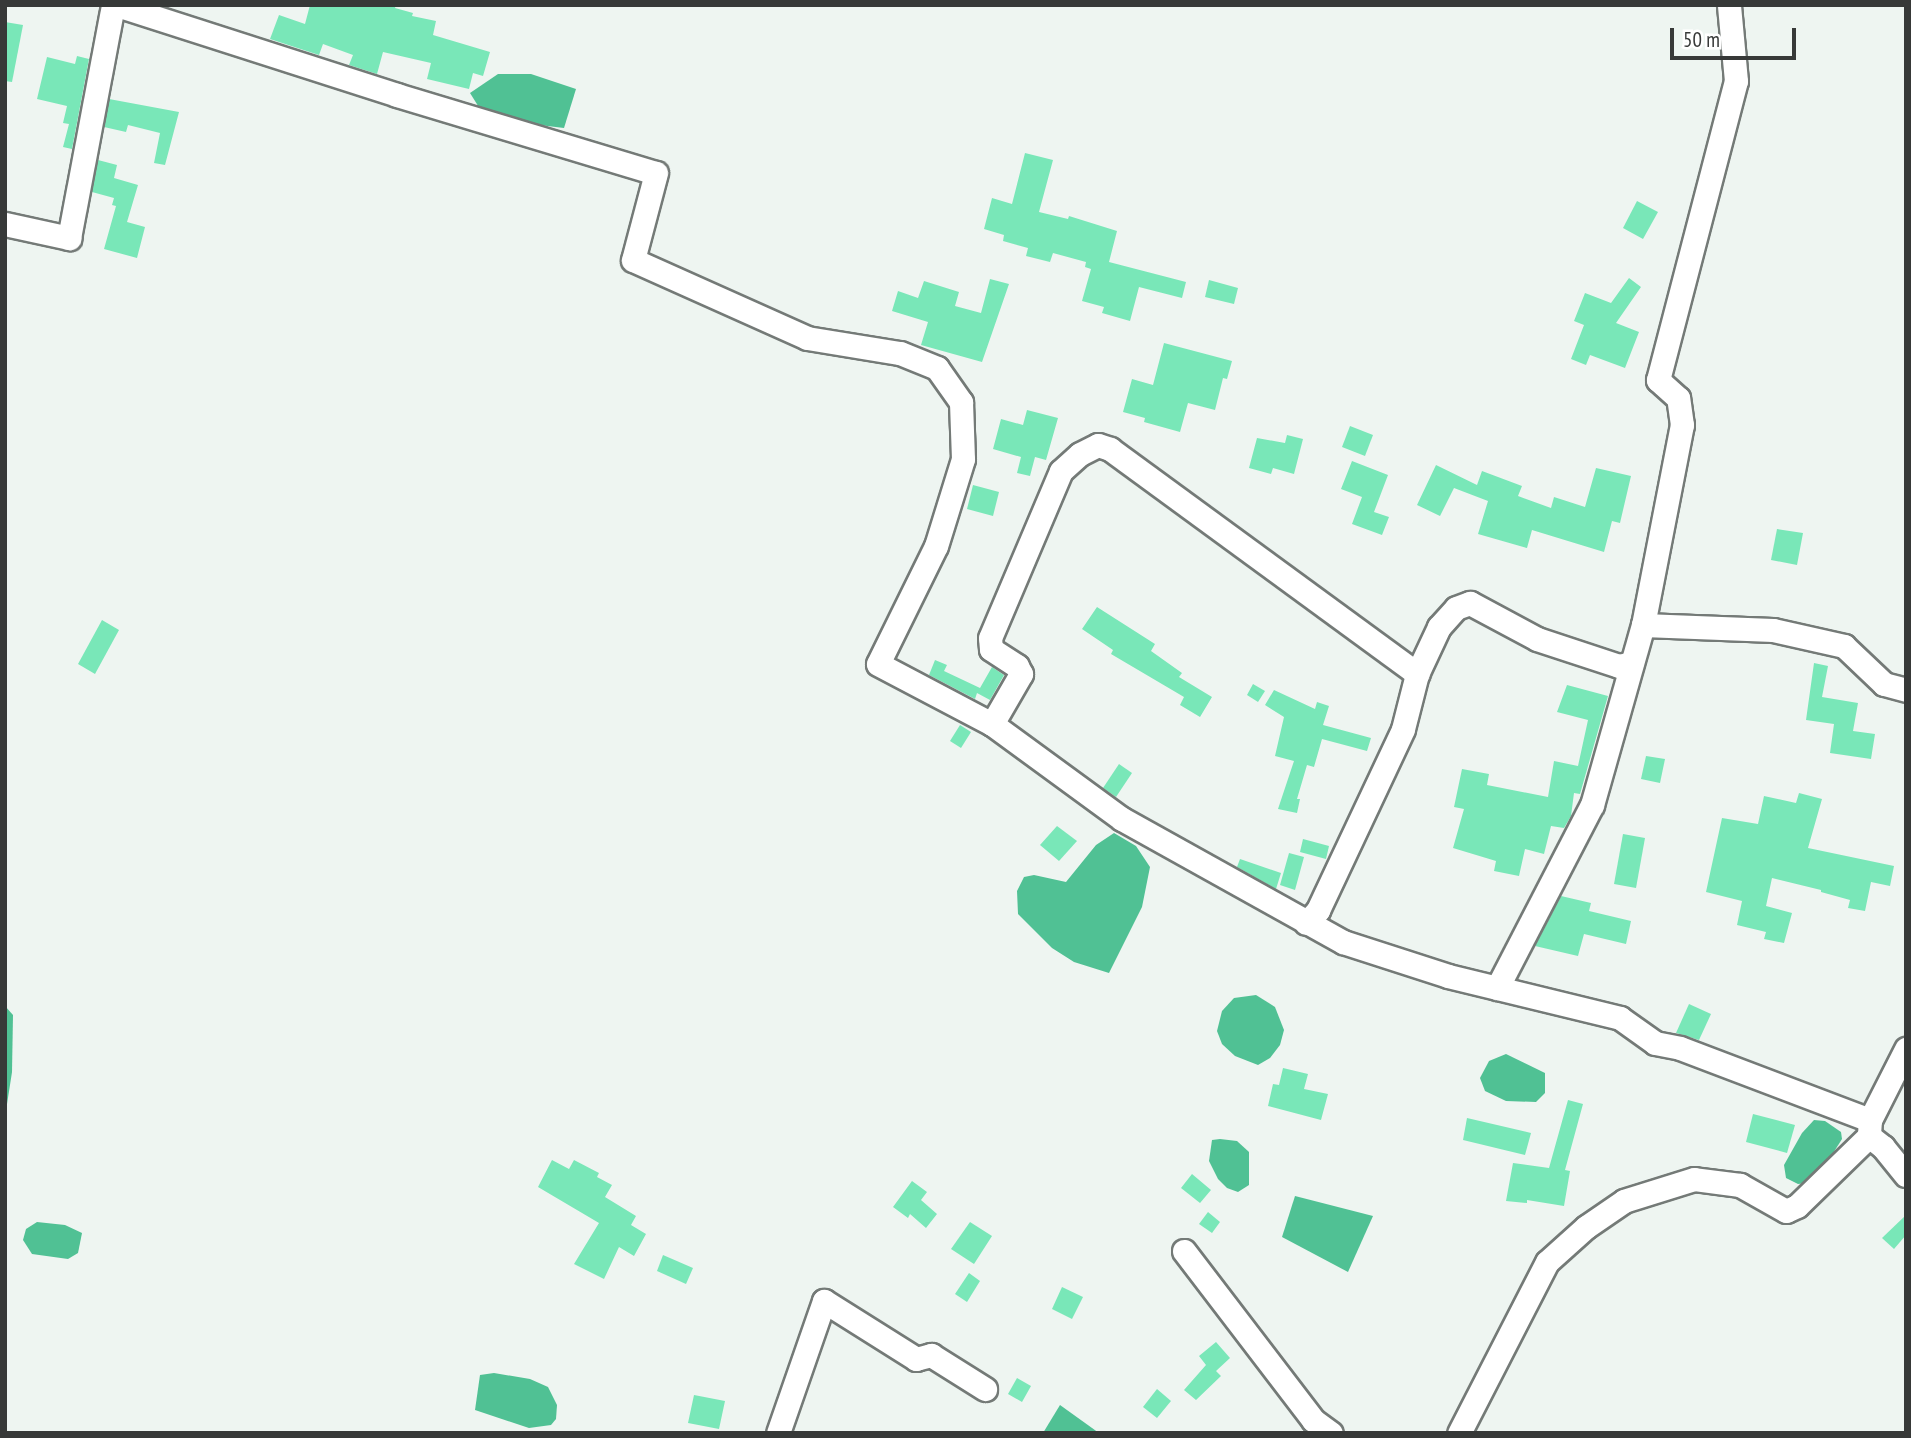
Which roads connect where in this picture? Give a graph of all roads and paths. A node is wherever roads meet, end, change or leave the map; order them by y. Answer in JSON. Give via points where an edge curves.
{"nodes":[{"id":1,"x":115,"y":5,"type":"edge"},
{"id":2,"x":1729,"y":5,"type":"edge"},
{"id":3,"x":5,"y":224,"type":"edge"},
{"id":4,"x":1643,"y":625,"type":"junction"},
{"id":5,"x":1632,"y":663,"type":"junction"},
{"id":6,"x":1417,"y":674,"type":"junction"},
{"id":7,"x":1906,"y":690,"type":"edge"},
{"id":8,"x":992,"y":724,"type":"junction"},
{"id":9,"x":1306,"y":923,"type":"junction"},
{"id":10,"x":1497,"y":988,"type":"junction"},
{"id":11,"x":1906,"y":1049,"type":"edge"},
{"id":12,"x":1870,"y":1128,"type":"junction"},
{"id":13,"x":1906,"y":1175,"type":"edge"},
{"id":14,"x":1184,"y":1251,"type":"dead end"},
{"id":15,"x":985,"y":1389,"type":"dead end"},
{"id":16,"x":778,"y":1433,"type":"edge"},
{"id":17,"x":1331,"y":1433,"type":"edge"},
{"id":18,"x":1459,"y":1433,"type":"edge"}],
"edges":[{"from":1,"to":3,"type":"street","via":[[69,238]]},
{"from":1,"to":8,"type":"street","via":[[656,173],[634,260],[807,338],[900,354],[937,368],[961,402],[963,459],[936,547],[878,664]]},
{"from":2,"to":4,"type":"street","via":[[1736,81],[1658,380],[1678,398],[1682,425]]},
{"from":4,"to":5,"type":"street"},
{"from":4,"to":7,"type":"street","via":[[1773,630],[1844,646],[1884,684]]},
{"from":5,"to":6,"type":"street","via":[[1619,666],[1536,639],[1462,603],[1439,627]]},
{"from":5,"to":10,"type":"street","via":[[1592,805]]},
{"from":6,"to":8,"type":"street","via":[[1110,449],[1098,445],[1061,471],[990,638],[991,649],[1017,666],[1021,674]]},
{"from":6,"to":9,"type":"street","via":[[1403,729],[1318,910]]},
{"from":8,"to":9,"type":"street","via":[[1122,819]]},
{"from":9,"to":10,"type":"street","via":[[1380,956]]},
{"from":10,"to":12,"type":"street","via":[[1620,1018],[1655,1043],[1680,1048]]},
{"from":11,"to":12,"type":"street"},
{"from":12,"to":13,"type":"street"},
{"from":12,"to":18,"type":"street","via":[[1797,1206],[1786,1211],[1740,1185],[1694,1180],[1624,1201],[1586,1227],[1547,1262]]},
{"from":14,"to":17,"type":"street","via":[[1313,1420]]},
{"from":15,"to":16,"type":"street","via":[[931,1355],[916,1359],[824,1301]]}]}
